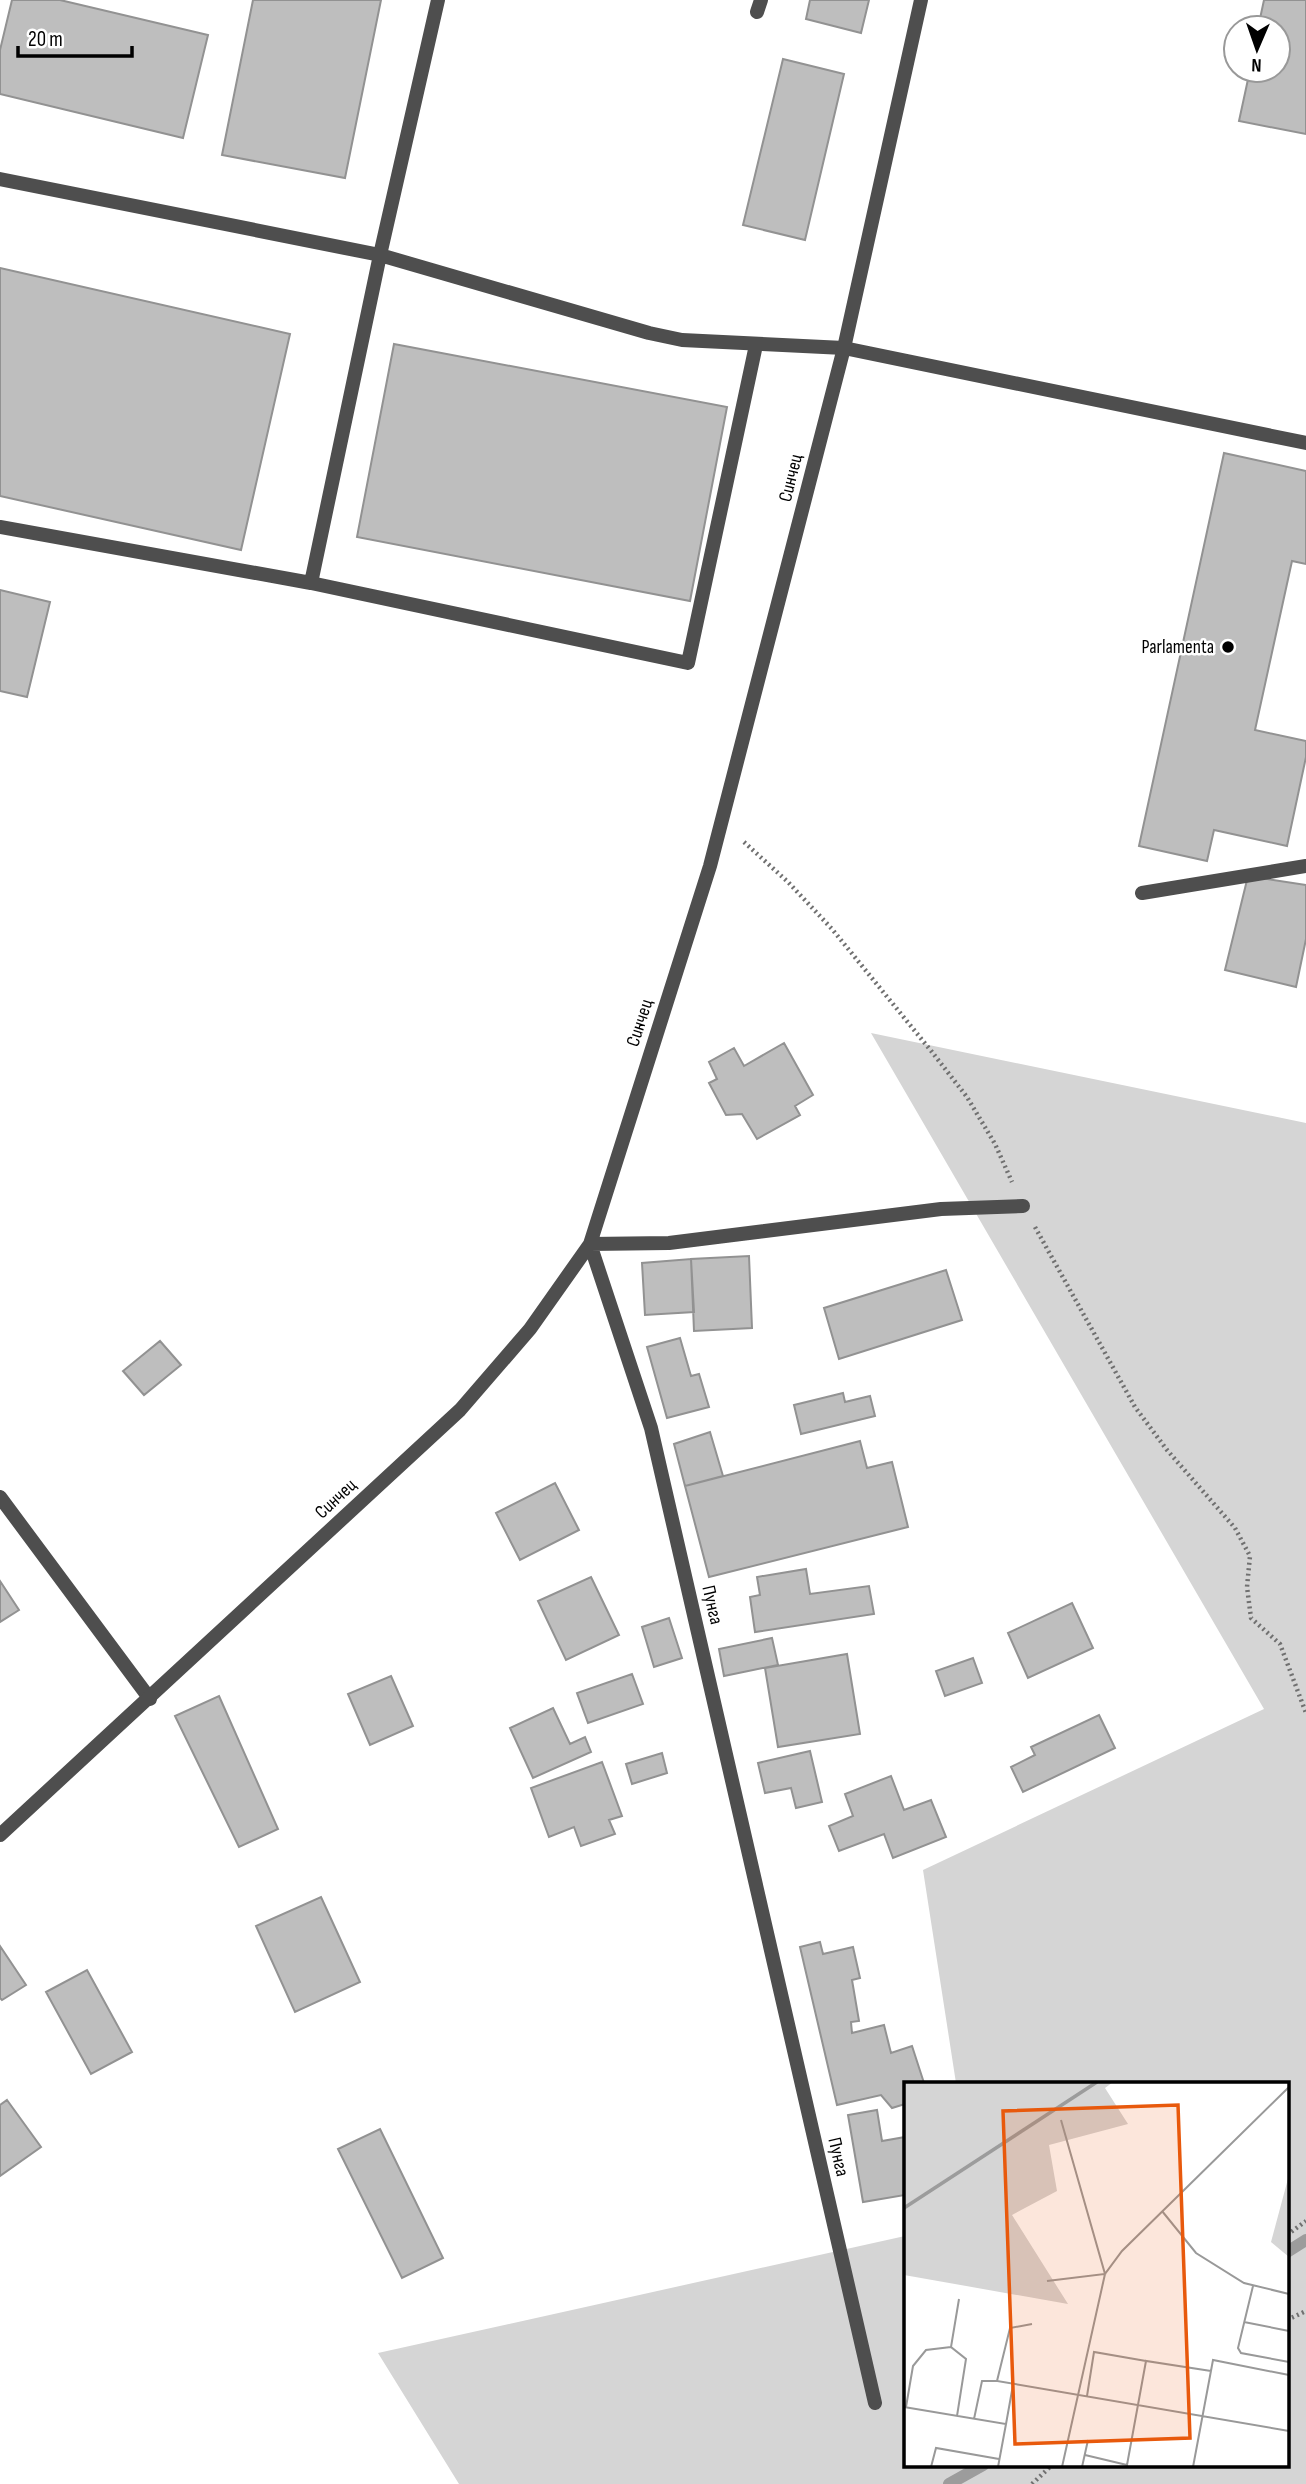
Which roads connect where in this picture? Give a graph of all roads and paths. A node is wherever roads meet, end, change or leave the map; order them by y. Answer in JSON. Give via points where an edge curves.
{"nodes":[{"id":1,"x":438,"y":0,"type":"edge"},
{"id":2,"x":921,"y":0,"type":"edge"},
{"id":3,"x":0,"y":178,"type":"edge"},
{"id":4,"x":380,"y":255,"type":"junction"},
{"id":5,"x":756,"y":345,"type":"junction"},
{"id":6,"x":844,"y":348,"type":"junction"},
{"id":7,"x":1306,"y":442,"type":"edge"},
{"id":8,"x":0,"y":527,"type":"edge"},
{"id":9,"x":311,"y":583,"type":"junction"},
{"id":10,"x":722,"y":822,"type":"junction"},
{"id":11,"x":1306,"y":866,"type":"edge"},
{"id":12,"x":1142,"y":893,"type":"dead end"},
{"id":13,"x":1023,"y":1206,"type":"junction"},
{"id":14,"x":590,"y":1244,"type":"junction"},
{"id":15,"x":0,"y":1497,"type":"edge"},
{"id":16,"x":149,"y":1699,"type":"junction"},
{"id":17,"x":1306,"y":1713,"type":"edge"},
{"id":18,"x":0,"y":1835,"type":"edge"},
{"id":19,"x":1306,"y":2221,"type":"edge"},
{"id":20,"x":1288,"y":2234,"type":"edge"},
{"id":21,"x":1306,"y":2311,"type":"edge"},
{"id":22,"x":1288,"y":2320,"type":"edge"},
{"id":23,"x":875,"y":2403,"type":"dead end"},
{"id":24,"x":1051,"y":2466,"type":"edge"},
{"id":25,"x":1032,"y":2484,"type":"edge"}],
"edges":[{"from":1,"to":4,"type":"street"},
{"from":2,"to":6,"type":"street","name":"Синчец"},
{"from":3,"to":4,"type":"street"},
{"from":4,"to":5,"type":"street","via":[[649,333]]},
{"from":4,"to":9,"type":"street"},
{"from":5,"to":6,"type":"street"},
{"from":5,"to":9,"type":"street","via":[[688,663]]},
{"from":6,"to":7,"type":"street"},
{"from":6,"to":10,"type":"street","name":"Синчец"},
{"from":8,"to":9,"type":"street"},
{"from":10,"to":13,"type":"path","via":[[832,929],[967,1097]]},
{"from":10,"to":14,"type":"street","name":"Синчец"},
{"from":11,"to":12,"type":"street"},
{"from":13,"to":14,"type":"street","via":[[941,1209],[669,1242]]},
{"from":13,"to":17,"type":"path","via":[[1135,1406],[1235,1528],[1250,1556],[1251,1618],[1280,1644]]},
{"from":14,"to":16,"type":"street","name":"Синчец","via":[[530,1329],[460,1410]]},
{"from":14,"to":23,"type":"street","name":"Пунга","via":[[651,1429]]},
{"from":15,"to":16,"type":"street"},
{"from":16,"to":18,"type":"street","name":"Синчец"},
{"from":19,"to":20,"type":"path"},
{"from":21,"to":22,"type":"path"},
{"from":24,"to":25,"type":"path"}]}
